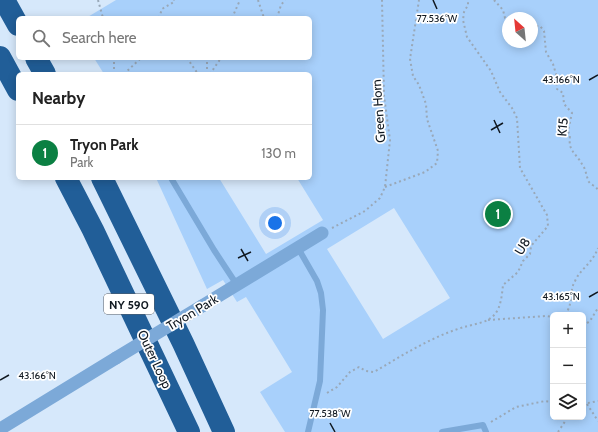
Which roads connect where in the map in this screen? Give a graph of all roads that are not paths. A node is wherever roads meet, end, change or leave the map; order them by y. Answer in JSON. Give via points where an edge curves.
{"nodes":[{"id":1,"x":4,"y":0,"type":"edge"},
{"id":2,"x":16,"y":21,"type":"edge"},
{"id":3,"x":0,"y":57,"type":"edge"},
{"id":4,"x":37,"y":60,"type":"edge"},
{"id":5,"x":44,"y":72,"type":"edge"},
{"id":6,"x":16,"y":86,"type":"edge"},
{"id":7,"x":67,"y":180,"type":"edge"},
{"id":8,"x":103,"y":180,"type":"edge"},
{"id":9,"x":172,"y":180,"type":"edge"},
{"id":10,"x":322,"y":233,"type":"road end"},
{"id":11,"x":298,"y":248,"type":"junction"},
{"id":12,"x":237,"y":285,"type":"junction"},
{"id":13,"x":0,"y":429,"type":"edge"},
{"id":14,"x":189,"y":432,"type":"edge"},
{"id":15,"x":224,"y":432,"type":"edge"},
{"id":16,"x":308,"y":432,"type":"edge"},
{"id":17,"x":442,"y":432,"type":"edge"},
{"id":18,"x":486,"y":432,"type":"edge"}],
"edges":[{"from":1,"to":2,"type":"highway"},
{"from":3,"to":6,"type":"highway"},
{"from":4,"to":5,"type":"highway"},
{"from":7,"to":14,"type":"highway","name":"Outer Loop","number":"NY 590"},
{"from":8,"to":15,"type":"highway","number":"NY 590"},
{"from":9,"to":12,"type":"lane"},
{"from":10,"to":11,"type":"street","name":"Tryon Park"},
{"from":11,"to":12,"type":"street","name":"Tryon Park"},
{"from":11,"to":16,"type":"lane","via":[[317,281],[323,310],[321,371]]},
{"from":12,"to":13,"type":"street","name":"Tryon Park","bridge":true},
{"from":17,"to":18,"type":"lane","via":[[483,425]]}]}
